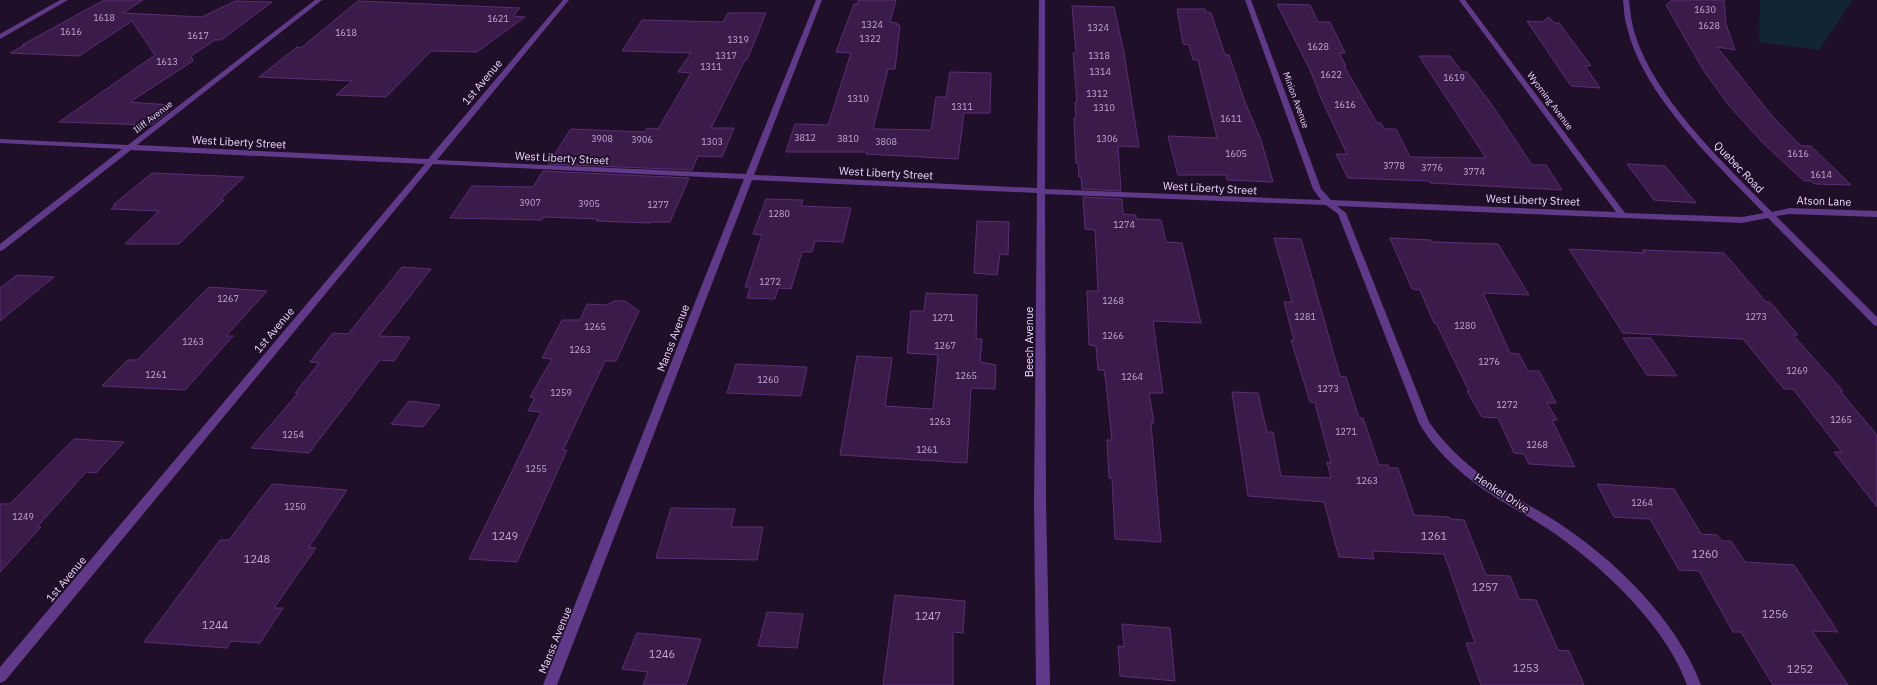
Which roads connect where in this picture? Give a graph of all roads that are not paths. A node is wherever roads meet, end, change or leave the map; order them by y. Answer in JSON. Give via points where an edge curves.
{"nodes":[{"id":1,"x":64,"y":0,"type":"edge"},
{"id":2,"x":319,"y":0,"type":"edge"},
{"id":3,"x":566,"y":0,"type":"edge"},
{"id":4,"x":819,"y":0,"type":"edge"},
{"id":5,"x":1042,"y":0,"type":"edge"},
{"id":6,"x":1248,"y":0,"type":"edge"},
{"id":7,"x":1462,"y":0,"type":"edge"},
{"id":8,"x":1626,"y":0,"type":"edge"},
{"id":9,"x":0,"y":37,"type":"edge"},
{"id":10,"x":0,"y":141,"type":"edge"},
{"id":11,"x":131,"y":147,"type":"junction"},
{"id":12,"x":429,"y":162,"type":"junction"},
{"id":13,"x":747,"y":177,"type":"junction"},
{"id":14,"x":1042,"y":191,"type":"junction"},
{"id":15,"x":1329,"y":204,"type":"junction"},
{"id":16,"x":1877,"y":214,"type":"edge"},
{"id":17,"x":1622,"y":215,"type":"junction"},
{"id":18,"x":1771,"y":215,"type":"junction"},
{"id":19,"x":0,"y":248,"type":"edge"},
{"id":20,"x":1877,"y":323,"type":"edge"},
{"id":21,"x":0,"y":677,"type":"edge"},
{"id":22,"x":550,"y":685,"type":"edge"},
{"id":23,"x":1043,"y":685,"type":"edge"},
{"id":24,"x":1694,"y":685,"type":"edge"}],
"edges":[{"from":1,"to":9,"type":"street"},
{"from":2,"to":11,"type":"street","name":"Iliff Avenue"},
{"from":3,"to":12,"type":"street","name":"1st Avenue"},
{"from":4,"to":13,"type":"street","name":"Manss Avenue"},
{"from":5,"to":14,"type":"street","name":"Beech Avenue"},
{"from":6,"to":15,"type":"street","name":"Minion Avenue","via":[[1317,189]]},
{"from":7,"to":17,"type":"street","name":"Wyoming Avenue"},
{"from":8,"to":18,"type":"street","name":"Quebec Road","via":[[1632,33],[1646,65],[1665,97],[1692,132]]},
{"from":10,"to":11,"type":"street","name":"West Liberty Street"},
{"from":11,"to":12,"type":"street","name":"West Liberty Street"},
{"from":11,"to":19,"type":"street","name":"Iliff Avenue"},
{"from":12,"to":13,"type":"street","name":"West Liberty Street"},
{"from":12,"to":21,"type":"street","name":"1st Avenue"},
{"from":13,"to":14,"type":"street","name":"West Liberty Street"},
{"from":13,"to":22,"type":"street","name":"Manss Avenue"},
{"from":14,"to":15,"type":"street","name":"West Liberty Street"},
{"from":14,"to":23,"type":"street","name":"Beech Avenue","via":[[1040,503]]},
{"from":15,"to":17,"type":"street","name":"West Liberty Street"},
{"from":15,"to":24,"type":"street","name":"Henkel Drive","via":[[1342,213],[1424,423],[1430,432],[1457,461],[1486,485],[1586,549],[1632,591],[1670,639]]},
{"from":16,"to":18,"type":"street","name":"Atson Lane","via":[[1790,211]]},
{"from":17,"to":18,"type":"street","name":"West Liberty Street","via":[[1742,220]]},
{"from":18,"to":20,"type":"street","name":"Quebec Road"}]}
